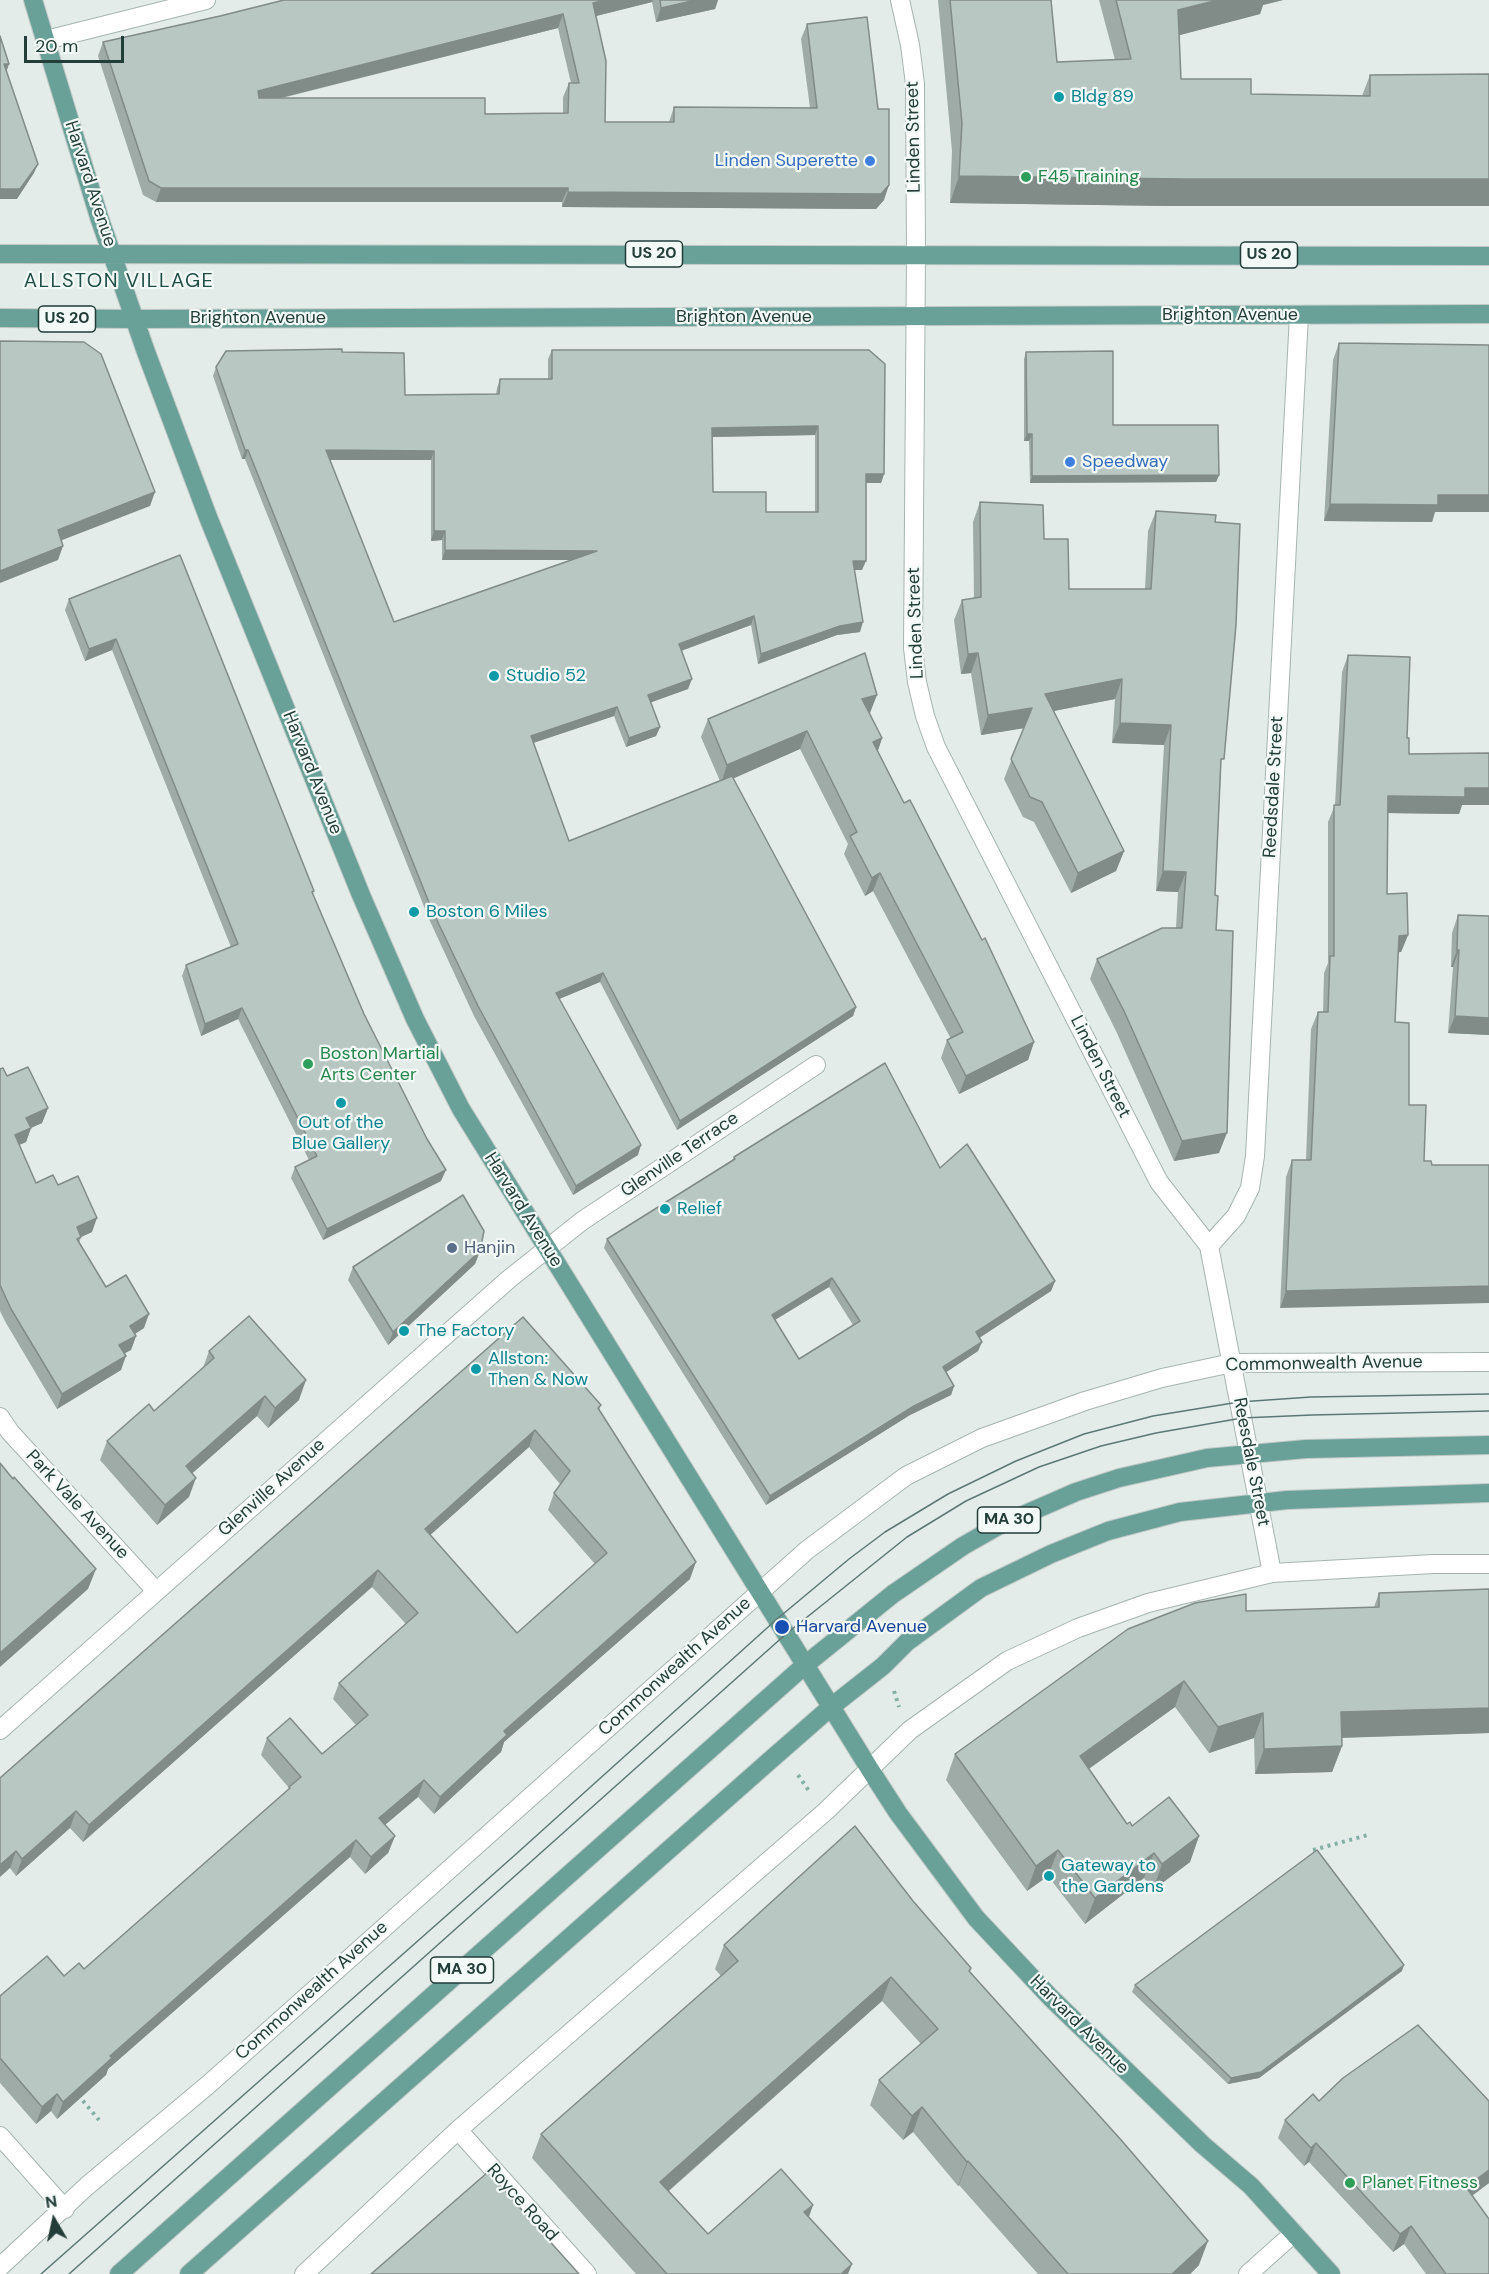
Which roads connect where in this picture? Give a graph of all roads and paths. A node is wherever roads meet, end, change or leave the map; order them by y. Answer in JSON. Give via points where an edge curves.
{"nodes":[{"id":1,"x":33,"y":0,"type":"edge"},
{"id":2,"x":206,"y":0,"type":"edge"},
{"id":3,"x":900,"y":0,"type":"edge"},
{"id":4,"x":46,"y":40,"type":"junction"},
{"id":5,"x":0,"y":254,"type":"edge"},
{"id":6,"x":916,"y":254,"type":"junction"},
{"id":7,"x":113,"y":255,"type":"junction"},
{"id":8,"x":1489,"y":256,"type":"edge"},
{"id":9,"x":1299,"y":315,"type":"junction"},
{"id":10,"x":1489,"y":315,"type":"edge"},
{"id":11,"x":916,"y":316,"type":"junction"},
{"id":12,"x":0,"y":318,"type":"edge"},
{"id":13,"x":134,"y":319,"type":"junction"},
{"id":14,"x":816,"y":1065,"type":"dead end"},
{"id":15,"x":1209,"y":1246,"type":"junction"},
{"id":16,"x":547,"y":1248,"type":"junction"},
{"id":17,"x":1489,"y":1362,"type":"edge"},
{"id":18,"x":1232,"y":1363,"type":"junction"},
{"id":19,"x":0,"y":1417,"type":"edge"},
{"id":20,"x":1489,"y":1445,"type":"edge"},
{"id":21,"x":1249,"y":1453,"type":"junction"},
{"id":22,"x":1489,"y":1493,"type":"edge"},
{"id":23,"x":1258,"y":1503,"type":"junction"},
{"id":24,"x":1489,"y":1563,"type":"edge"},
{"id":25,"x":1272,"y":1573,"type":"junction"},
{"id":26,"x":156,"y":1591,"type":"junction"},
{"id":27,"x":760,"y":1591,"type":"junction"},
{"id":28,"x":805,"y":1665,"type":"junction"},
{"id":29,"x":893,"y":1689,"type":"dead end"},
{"id":30,"x":831,"y":1707,"type":"junction"},
{"id":31,"x":900,"y":1710,"type":"dead end"},
{"id":32,"x":0,"y":1730,"type":"edge"},
{"id":33,"x":869,"y":1768,"type":"junction"},
{"id":34,"x":798,"y":1775,"type":"dead end"},
{"id":35,"x":810,"y":1792,"type":"dead end"},
{"id":36,"x":1368,"y":1835,"type":"dead end"},
{"id":37,"x":1313,"y":1850,"type":"edge"},
{"id":38,"x":76,"y":2093,"type":"edge"},
{"id":39,"x":99,"y":2120,"type":"dead end"},
{"id":40,"x":458,"y":2130,"type":"junction"},
{"id":41,"x":0,"y":2136,"type":"edge"},
{"id":42,"x":65,"y":2208,"type":"junction"},
{"id":43,"x":1294,"y":2233,"type":"junction"},
{"id":44,"x":0,"y":2267,"type":"edge"},
{"id":45,"x":119,"y":2274,"type":"edge"},
{"id":46,"x":189,"y":2274,"type":"edge"},
{"id":47,"x":304,"y":2274,"type":"edge"},
{"id":48,"x":587,"y":2274,"type":"edge"},
{"id":49,"x":1248,"y":2274,"type":"edge"},
{"id":50,"x":1331,"y":2274,"type":"edge"}],
"edges":[{"from":1,"to":4,"type":"main road","name":"Harvard Avenue"},
{"from":2,"to":4,"type":"street"},
{"from":3,"to":6,"type":"street","name":"Linden Street","via":[[915,84]]},
{"from":4,"to":7,"type":"main road","name":"Harvard Avenue"},
{"from":5,"to":7,"type":"main road","number":"US 20"},
{"from":6,"to":7,"type":"main road","number":"US 20"},
{"from":6,"to":8,"type":"main road","number":"US 20"},
{"from":6,"to":11,"type":"street","name":"Linden Street"},
{"from":7,"to":13,"type":"main road","name":"Harvard Avenue"},
{"from":9,"to":10,"type":"main road","name":"Brighton Avenue","number":"US 20"},
{"from":9,"to":11,"type":"main road","name":"Brighton Avenue","number":"US 20"},
{"from":9,"to":15,"type":"street","name":"Reedsdale Street","via":[[1255,1156],[1250,1188],[1236,1216]]},
{"from":11,"to":13,"type":"main road","name":"Brighton Avenue","number":"US 20"},
{"from":11,"to":15,"type":"street","name":"Linden Street","via":[[914,648],[925,716],[936,747],[1159,1182]]},
{"from":12,"to":13,"type":"main road","name":"Brighton Avenue","number":"US 20"},
{"from":13,"to":16,"type":"main road","name":"Harvard Avenue","via":[[249,619],[406,998],[461,1109]]},
{"from":14,"to":16,"type":"street","name":"Glenville Terrace"},
{"from":15,"to":18,"type":"street","name":"Reesdale Street"},
{"from":16,"to":26,"type":"street","name":"Glenville Avenue"},
{"from":16,"to":27,"type":"main road","name":"Harvard Avenue"},
{"from":17,"to":18,"type":"street","name":"Commonwealth Avenue"},
{"from":18,"to":21,"type":"street","name":"Reesdale Street"},
{"from":18,"to":27,"type":"street","name":"Commonwealth Avenue","via":[[1085,1401],[982,1438],[906,1476],[832,1529]]},
{"from":19,"to":26,"type":"street","name":"Park Vale Avenue"},
{"from":20,"to":21,"type":"main road","number":"MA 30"},
{"from":21,"to":23,"type":"street","name":"Reesdale Street"},
{"from":21,"to":28,"type":"main road","number":"MA 30","via":[[1207,1458],[1119,1478],[998,1526],[928,1568]]},
{"from":22,"to":23,"type":"main road","number":"MA 30"},
{"from":23,"to":25,"type":"street","name":"Reesdale Street"},
{"from":23,"to":30,"type":"main road","number":"MA 30","via":[[1180,1512],[1108,1531],[1051,1554],[981,1588],[907,1642]]},
{"from":24,"to":25,"type":"street"},
{"from":25,"to":33,"type":"street","via":[[1148,1603],[1078,1628],[1007,1661],[910,1730]]},
{"from":26,"to":32,"type":"street","name":"Glenville Avenue"},
{"from":27,"to":28,"type":"main road","name":"Harvard Avenue"},
{"from":27,"to":42,"type":"street","name":"Commonwealth Avenue"},
{"from":28,"to":30,"type":"main road","name":"Harvard Avenue"},
{"from":28,"to":45,"type":"main road","number":"MA 30"},
{"from":29,"to":31,"type":"path"},
{"from":30,"to":33,"type":"main road","name":"Harvard Avenue"},
{"from":30,"to":46,"type":"main road","number":"MA 30"},
{"from":33,"to":40,"type":"street","via":[[826,1811]]},
{"from":33,"to":43,"type":"main road","name":"Harvard Avenue","via":[[976,1918],[1018,1965],[1130,2076],[1251,2186]]},
{"from":34,"to":35,"type":"path"},
{"from":36,"to":37,"type":"path"},
{"from":38,"to":39,"type":"path"},
{"from":40,"to":47,"type":"street"},
{"from":40,"to":48,"type":"street","name":"Royce Road"},
{"from":41,"to":42,"type":"street"},
{"from":42,"to":44,"type":"street","name":"Commonwealth Avenue"},
{"from":43,"to":49,"type":"street"},
{"from":43,"to":50,"type":"main road","name":"Harvard Avenue"}]}
